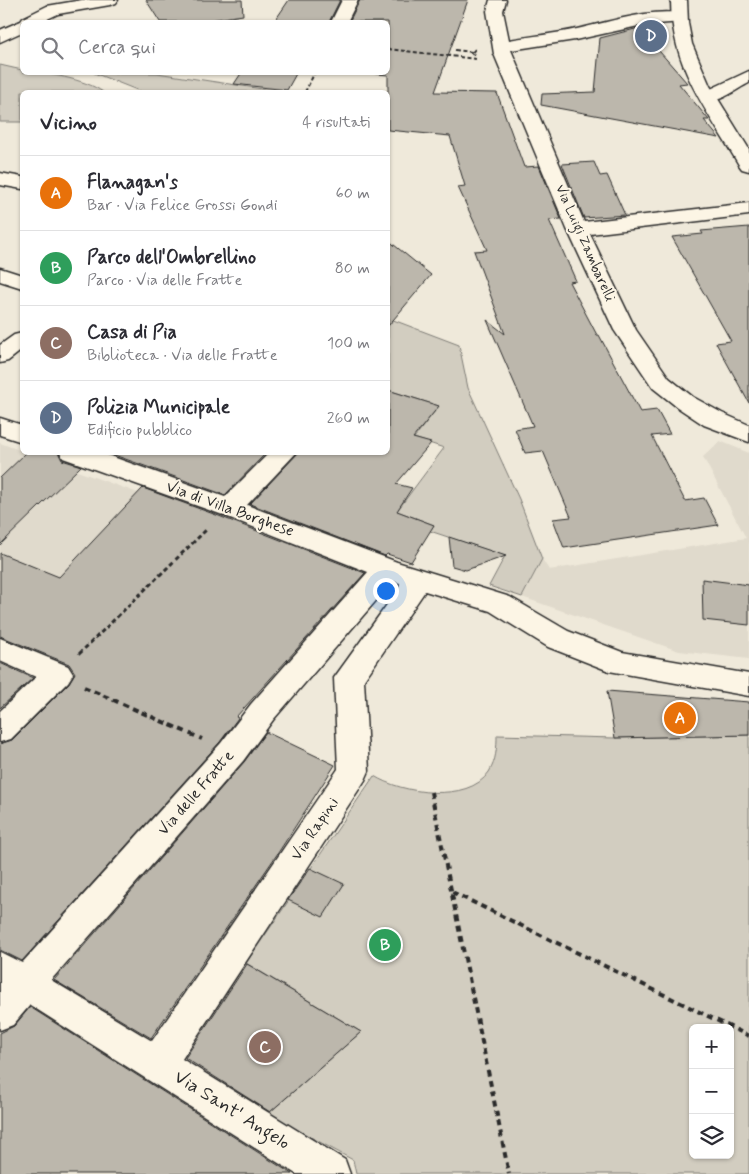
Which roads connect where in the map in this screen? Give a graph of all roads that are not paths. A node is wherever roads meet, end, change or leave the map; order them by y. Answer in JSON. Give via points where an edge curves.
{"nodes":[{"id":1,"x":110,"y":0,"type":"edge"},
{"id":2,"x":350,"y":0,"type":"edge"},
{"id":3,"x":498,"y":0,"type":"edge"},
{"id":4,"x":678,"y":9,"type":"edge"},
{"id":5,"x":33,"y":20,"type":"edge"},
{"id":6,"x":340,"y":20,"type":"edge"},
{"id":7,"x":20,"y":27,"type":"edge"},
{"id":8,"x":0,"y":37,"type":"edge"},
{"id":9,"x":500,"y":46,"type":"junction"},
{"id":10,"x":749,"y":76,"type":"edge"},
{"id":11,"x":708,"y":97,"type":"junction"},
{"id":12,"x":749,"y":165,"type":"edge"},
{"id":13,"x":0,"y":179,"type":"edge"},
{"id":14,"x":20,"y":183,"type":"edge"},
{"id":15,"x":749,"y":210,"type":"edge"},
{"id":16,"x":577,"y":230,"type":"junction"},
{"id":17,"x":0,"y":274,"type":"edge"},
{"id":18,"x":20,"y":281,"type":"edge"},
{"id":19,"x":20,"y":341,"type":"edge"},
{"id":20,"x":0,"y":356,"type":"edge"},
{"id":21,"x":0,"y":426,"type":"edge"},
{"id":22,"x":20,"y":433,"type":"edge"},
{"id":23,"x":749,"y":434,"type":"edge"},
{"id":24,"x":79,"y":455,"type":"edge"},
{"id":25,"x":282,"y":455,"type":"edge"},
{"id":26,"x":220,"y":516,"type":"junction"},
{"id":27,"x":387,"y":569,"type":"junction"},
{"id":28,"x":416,"y":578,"type":"junction"},
{"id":29,"x":0,"y":649,"type":"edge"},
{"id":30,"x":749,"y":685,"type":"edge"},
{"id":31,"x":0,"y":730,"type":"edge"},
{"id":32,"x":13,"y":977,"type":"edge"},
{"id":33,"x":0,"y":1013,"type":"edge"},
{"id":34,"x":157,"y":1064,"type":"junction"},
{"id":35,"x":331,"y":1174,"type":"edge"}],
"edges":[{"from":1,"to":5,"type":"street","via":[[53,10]]},
{"from":2,"to":6,"type":"street"},
{"from":3,"to":9,"type":"street","name":"Via Luigi Zambarelli","via":[[495,11]]},
{"from":4,"to":9,"type":"street","via":[[575,35]]},
{"from":4,"to":11,"type":"street","via":[[686,56]]},
{"from":7,"to":8,"type":"street"},
{"from":9,"to":16,"type":"street","name":"Via Luigi Zambarelli"},
{"from":10,"to":11,"type":"street"},
{"from":11,"to":12,"type":"street"},
{"from":13,"to":14,"type":"street"},
{"from":15,"to":16,"type":"street"},
{"from":16,"to":23,"type":"street","name":"Via Luigi Zambarelli","via":[[624,330],[661,383],[713,420]]},
{"from":17,"to":18,"type":"street"},
{"from":19,"to":20,"type":"street"},
{"from":21,"to":22,"type":"street"},
{"from":24,"to":26,"type":"street","name":"Via di Villa Borghese"},
{"from":25,"to":26,"type":"street"},
{"from":26,"to":27,"type":"street","name":"Via di Villa Borghese"},
{"from":27,"to":28,"type":"street","name":"Via di Villa Borghese"},
{"from":27,"to":32,"type":"street","name":"Via delle Fratte","via":[[262,712],[232,752]]},
{"from":28,"to":30,"type":"street","name":"Via di Villa Borghese","via":[[500,604],[558,639],[619,663]]},
{"from":28,"to":34,"type":"street","name":"Via Rapini","via":[[411,591],[349,678],[354,771]]},
{"from":29,"to":31,"type":"street","via":[[58,674]]},
{"from":32,"to":33,"type":"street","name":"Via delle Fratte"},
{"from":32,"to":34,"type":"street","name":"Via Sant' Angelo"},
{"from":34,"to":35,"type":"street","name":"Via Sant' Angelo"}]}
